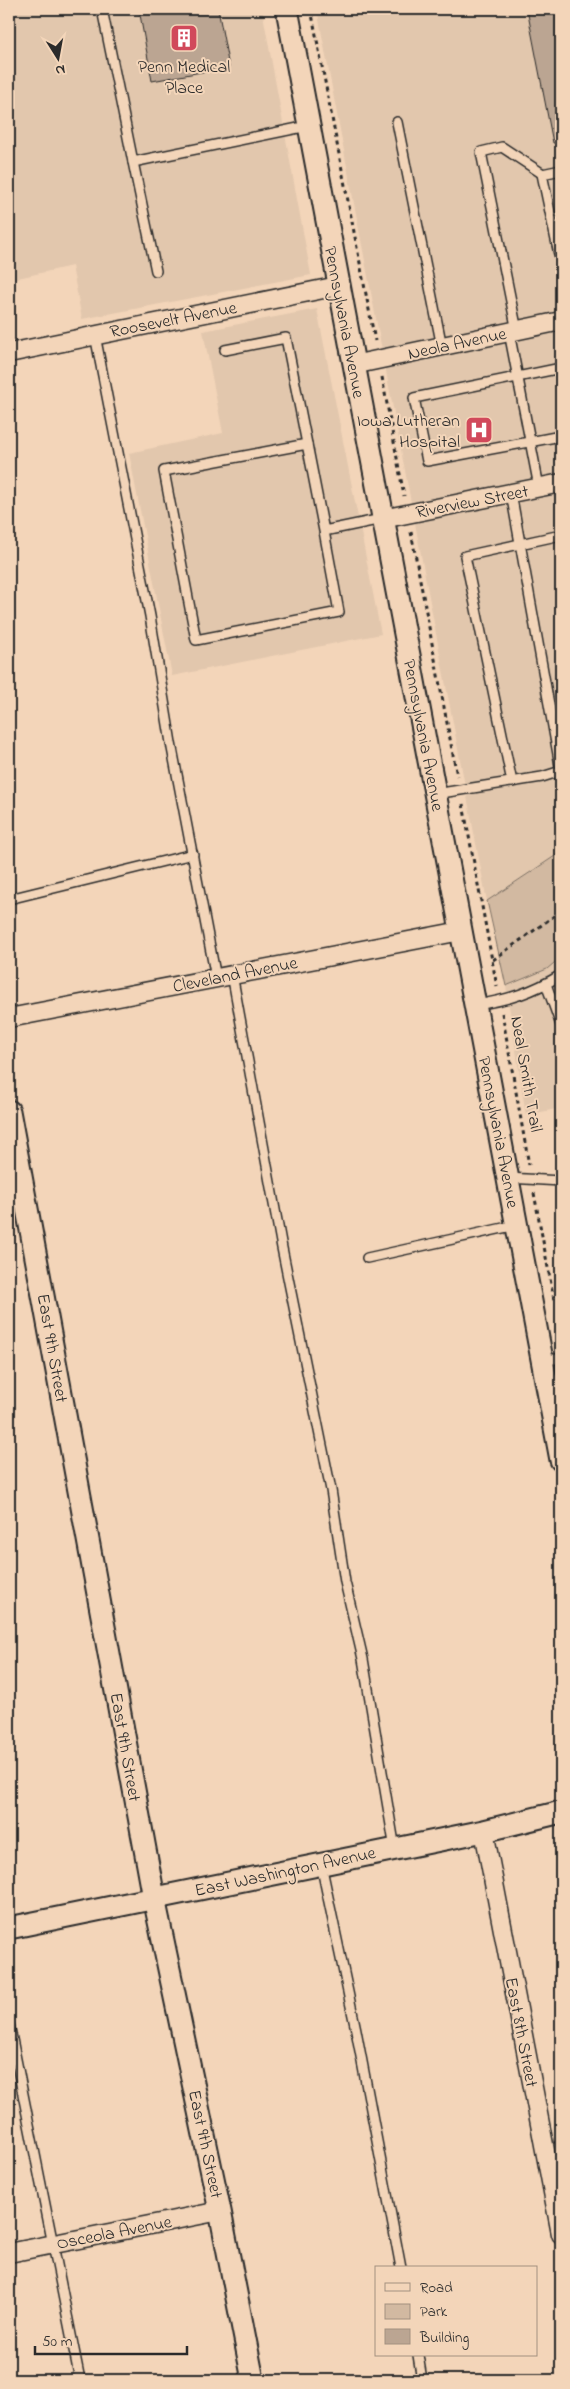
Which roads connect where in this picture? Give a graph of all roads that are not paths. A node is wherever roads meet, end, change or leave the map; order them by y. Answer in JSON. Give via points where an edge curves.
{"nodes":[{"id":1,"x":102,"y":9,"type":"edge"},
{"id":2,"x":286,"y":9,"type":"edge"},
{"id":3,"x":397,"y":122,"type":"dead end"},
{"id":4,"x":308,"y":126,"type":"junction"},
{"id":5,"x":133,"y":162,"type":"junction"},
{"id":6,"x":561,"y":170,"type":"edge"},
{"id":7,"x":543,"y":174,"type":"junction"},
{"id":8,"x":561,"y":264,"type":"edge"},
{"id":9,"x":156,"y":271,"type":"dead end"},
{"id":10,"x":338,"y":286,"type":"junction"},
{"id":11,"x":561,"y":321,"type":"edge"},
{"id":12,"x":513,"y":332,"type":"junction"},
{"id":13,"x":95,"y":335,"type":"junction"},
{"id":14,"x":442,"y":346,"type":"junction"},
{"id":15,"x":225,"y":350,"type":"dead end"},
{"id":16,"x":9,"y":353,"type":"edge"},
{"id":17,"x":354,"y":365,"type":"junction"},
{"id":18,"x":561,"y":368,"type":"edge"},
{"id":19,"x":518,"y":376,"type":"junction"},
{"id":20,"x":561,"y":436,"type":"edge"},
{"id":21,"x":530,"y":443,"type":"junction"},
{"id":22,"x":307,"y":444,"type":"junction"},
{"id":23,"x":561,"y":483,"type":"edge"},
{"id":24,"x":539,"y":487,"type":"junction"},
{"id":25,"x":511,"y":493,"type":"junction"},
{"id":26,"x":382,"y":519,"type":"junction"},
{"id":27,"x":324,"y":531,"type":"junction"},
{"id":28,"x":561,"y":535,"type":"edge"},
{"id":29,"x":520,"y":542,"type":"junction"},
{"id":30,"x":561,"y":771,"type":"edge"},
{"id":31,"x":512,"y":782,"type":"junction"},
{"id":32,"x":435,"y":794,"type":"junction"},
{"id":33,"x":192,"y":854,"type":"junction"},
{"id":34,"x":9,"y":900,"type":"edge"},
{"id":35,"x":461,"y":931,"type":"junction"},
{"id":36,"x":561,"y":975,"type":"edge"},
{"id":37,"x":224,"y":976,"type":"junction"},
{"id":38,"x":546,"y":984,"type":"junction"},
{"id":39,"x":475,"y":1005,"type":"junction"},
{"id":40,"x":9,"y":1018,"type":"edge"},
{"id":41,"x":561,"y":1025,"type":"edge"},
{"id":42,"x":9,"y":1111,"type":"edge"},
{"id":43,"x":508,"y":1178,"type":"junction"},
{"id":44,"x":561,"y":1180,"type":"edge"},
{"id":45,"x":517,"y":1224,"type":"junction"},
{"id":46,"x":367,"y":1258,"type":"dead end"},
{"id":47,"x":552,"y":1359,"type":"edge"},
{"id":48,"x":561,"y":1460,"type":"edge"},
{"id":49,"x":561,"y":1812,"type":"edge"},
{"id":50,"x":484,"y":1831,"type":"junction"},
{"id":51,"x":395,"y":1849,"type":"junction"},
{"id":52,"x":321,"y":1864,"type":"junction"},
{"id":53,"x":154,"y":1898,"type":"junction"},
{"id":54,"x":9,"y":1928,"type":"edge"},
{"id":55,"x":9,"y":2024,"type":"edge"},
{"id":56,"x":220,"y":2211,"type":"junction"},
{"id":57,"x":561,"y":2234,"type":"edge"},
{"id":58,"x":52,"y":2244,"type":"junction"},
{"id":59,"x":9,"y":2253,"type":"edge"},
{"id":60,"x":401,"y":2266,"type":"edge"},
{"id":61,"x":418,"y":2356,"type":"edge"},
{"id":62,"x":80,"y":2380,"type":"edge"},
{"id":63,"x":253,"y":2380,"type":"edge"},
{"id":64,"x":422,"y":2380,"type":"edge"}],
"edges":[{"from":1,"to":5,"type":"lane"},
{"from":2,"to":4,"type":"street","name":"Pennsylvania Avenue"},
{"from":3,"to":14,"type":"lane"},
{"from":4,"to":5,"type":"lane"},
{"from":4,"to":10,"type":"street","name":"Pennsylvania Avenue"},
{"from":5,"to":9,"type":"lane"},
{"from":6,"to":7,"type":"lane"},
{"from":7,"to":8,"type":"lane"},
{"from":7,"to":12,"type":"lane","via":[[502,147],[481,152]]},
{"from":10,"to":13,"type":"street","name":"Roosevelt Avenue"},
{"from":10,"to":17,"type":"street","name":"Pennsylvania Avenue"},
{"from":11,"to":12,"type":"street","name":"Neola Avenue"},
{"from":12,"to":14,"type":"street","name":"Neola Avenue"},
{"from":12,"to":19,"type":"lane"},
{"from":13,"to":16,"type":"street","name":"Roosevelt Avenue"},
{"from":13,"to":33,"type":"lane"},
{"from":14,"to":17,"type":"street","name":"Neola Avenue"},
{"from":15,"to":22,"type":"lane","via":[[286,338]]},
{"from":17,"to":26,"type":"street","name":"Pennsylvania Avenue"},
{"from":18,"to":19,"type":"lane"},
{"from":19,"to":21,"type":"lane"},
{"from":19,"to":21,"type":"lane","via":[[414,398],[427,461]]},
{"from":20,"to":21,"type":"lane"},
{"from":21,"to":24,"type":"lane"},
{"from":22,"to":27,"type":"lane"},
{"from":22,"to":27,"type":"lane","via":[[164,471],[196,640],[340,612]]},
{"from":23,"to":24,"type":"street","name":"Riverview Street"},
{"from":24,"to":25,"type":"street","name":"Riverview Street"},
{"from":25,"to":26,"type":"street","name":"Riverview Street"},
{"from":25,"to":29,"type":"lane"},
{"from":26,"to":27,"type":"lane"},
{"from":26,"to":32,"type":"street","name":"Pennsylvania Avenue"},
{"from":28,"to":29,"type":"lane"},
{"from":29,"to":30,"type":"lane"},
{"from":29,"to":31,"type":"lane","via":[[465,556]]},
{"from":30,"to":31,"type":"lane"},
{"from":31,"to":32,"type":"lane"},
{"from":32,"to":35,"type":"street","name":"Pennsylvania Avenue"},
{"from":33,"to":34,"type":"lane"},
{"from":33,"to":37,"type":"lane"},
{"from":35,"to":37,"type":"street","name":"Cleveland Avenue"},
{"from":35,"to":39,"type":"street","name":"Pennsylvania Avenue"},
{"from":36,"to":38,"type":"lane"},
{"from":37,"to":40,"type":"street","name":"Cleveland Avenue"},
{"from":37,"to":51,"type":"lane","via":[[273,1199],[329,1481]]},
{"from":38,"to":39,"type":"lane","via":[[499,1001]]},
{"from":38,"to":41,"type":"lane"},
{"from":39,"to":43,"type":"street","name":"Pennsylvania Avenue"},
{"from":42,"to":53,"type":"street","name":"East 9th Street"},
{"from":43,"to":44,"type":"lane"},
{"from":43,"to":45,"type":"street","name":"Pennsylvania Avenue"},
{"from":45,"to":46,"type":"lane"},
{"from":45,"to":47,"type":"street","name":"Pennsylvania Avenue"},
{"from":47,"to":48,"type":"street","name":"Pennsylvania Avenue"},
{"from":49,"to":50,"type":"street","name":"East Washington Avenue"},
{"from":50,"to":51,"type":"street","name":"East Washington Avenue"},
{"from":50,"to":57,"type":"street","name":"East 8th Street"},
{"from":51,"to":52,"type":"street","name":"East Washington Avenue"},
{"from":52,"to":53,"type":"street","name":"East Washington Avenue"},
{"from":52,"to":60,"type":"lane"},
{"from":53,"to":54,"type":"street","name":"East Washington Avenue"},
{"from":53,"to":56,"type":"street","name":"East 9th Street"},
{"from":55,"to":58,"type":"lane"},
{"from":56,"to":58,"type":"street","name":"Osceola Avenue"},
{"from":56,"to":63,"type":"street","name":"East 9th Street"},
{"from":58,"to":59,"type":"street","name":"Osceola Avenue"},
{"from":58,"to":62,"type":"lane"},
{"from":61,"to":64,"type":"lane"}]}
